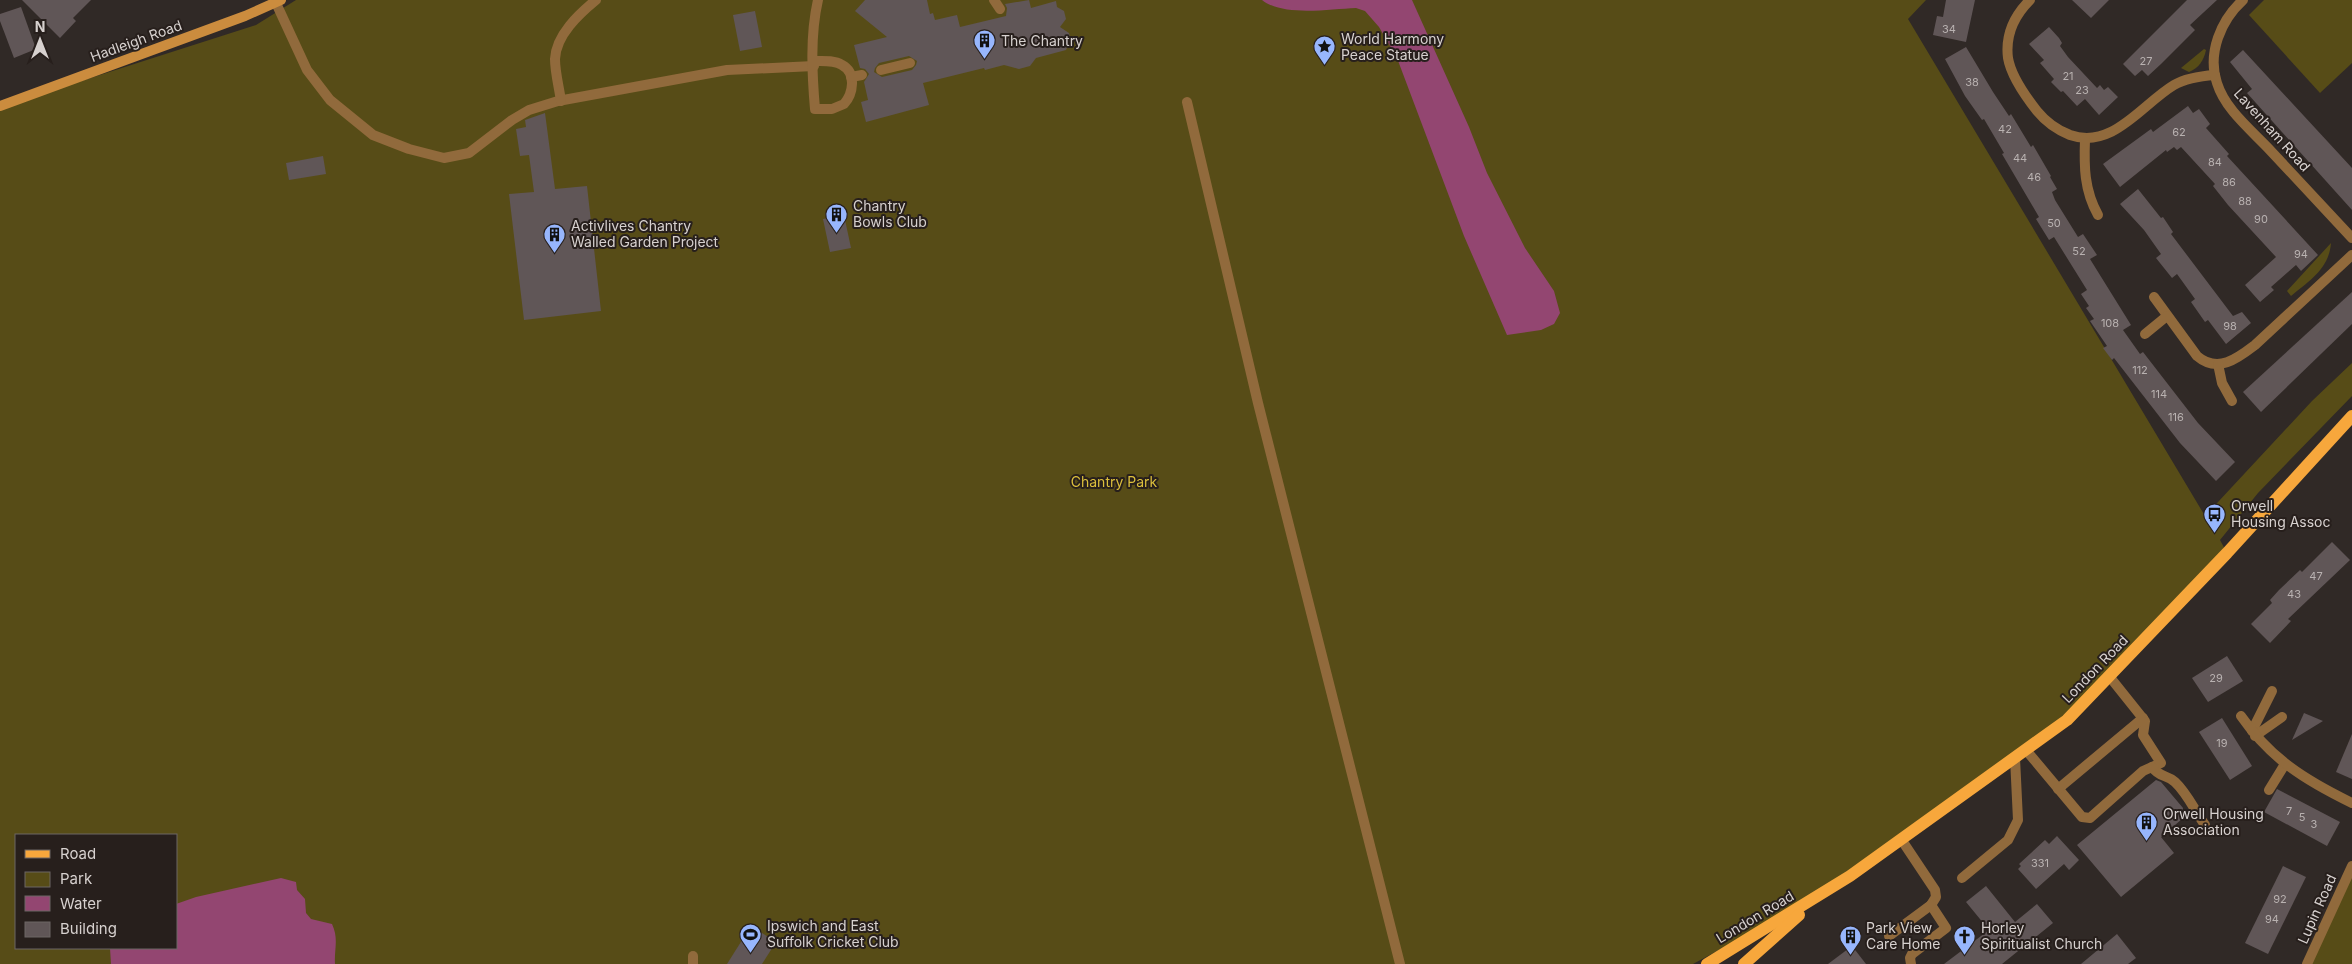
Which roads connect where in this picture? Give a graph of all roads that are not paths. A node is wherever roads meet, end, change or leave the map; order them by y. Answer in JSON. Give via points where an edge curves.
{"nodes":[{"id":1,"x":596,"y":0,"type":"edge"},
{"id":2,"x":818,"y":0,"type":"edge"},
{"id":3,"x":2030,"y":0,"type":"edge"},
{"id":4,"x":2243,"y":0,"type":"edge"},
{"id":5,"x":278,"y":2,"type":"edge"},
{"id":6,"x":910,"y":63,"type":"dead end"},
{"id":7,"x":814,"y":64,"type":"junction"},
{"id":8,"x":882,"y":70,"type":"dead end"},
{"id":9,"x":862,"y":75,"type":"dead end"},
{"id":10,"x":2215,"y":75,"type":"junction"},
{"id":11,"x":851,"y":77,"type":"junction"},
{"id":12,"x":561,"y":101,"type":"junction"},
{"id":13,"x":1187,"y":102,"type":"dead end"},
{"id":14,"x":0,"y":106,"type":"edge"},
{"id":15,"x":2085,"y":139,"type":"junction"},
{"id":16,"x":2098,"y":215,"type":"dead end"},
{"id":17,"x":2352,"y":238,"type":"edge"},
{"id":18,"x":2352,"y":255,"type":"edge"},
{"id":19,"x":2154,"y":297,"type":"dead end"},
{"id":20,"x":2168,"y":316,"type":"junction"},
{"id":21,"x":2144,"y":334,"type":"dead end"},
{"id":22,"x":2218,"y":364,"type":"junction"},
{"id":23,"x":2232,"y":401,"type":"dead end"},
{"id":24,"x":2352,"y":416,"type":"edge"},
{"id":25,"x":2109,"y":676,"type":"junction"},
{"id":26,"x":2272,"y":691,"type":"dead end"},
{"id":27,"x":2241,"y":716,"type":"dead end"},
{"id":28,"x":2282,"y":717,"type":"dead end"},
{"id":29,"x":2143,"y":718,"type":"junction"},
{"id":30,"x":2253,"y":733,"type":"junction"},
{"id":31,"x":2021,"y":754,"type":"junction"},
{"id":32,"x":2285,"y":764,"type":"junction"},
{"id":33,"x":2152,"y":767,"type":"junction"},
{"id":34,"x":2058,"y":789,"type":"junction"},
{"id":35,"x":2269,"y":790,"type":"dead end"},
{"id":36,"x":2352,"y":803,"type":"edge"},
{"id":37,"x":2205,"y":825,"type":"dead end"},
{"id":38,"x":1902,"y":839,"type":"junction"},
{"id":39,"x":2352,"y":866,"type":"edge"},
{"id":40,"x":1962,"y":878,"type":"dead end"},
{"id":41,"x":1819,"y":896,"type":"junction"},
{"id":42,"x":1932,"y":905,"type":"junction"},
{"id":43,"x":1889,"y":936,"type":"dead end"},
{"id":44,"x":1400,"y":964,"type":"edge"},
{"id":45,"x":1707,"y":964,"type":"edge"},
{"id":46,"x":1744,"y":964,"type":"edge"},
{"id":47,"x":1911,"y":964,"type":"edge"},
{"id":48,"x":2307,"y":964,"type":"edge"}],
"edges":[{"from":1,"to":12,"type":"street","via":[[582,12],[556,50]]},
{"from":2,"to":7,"type":"street"},
{"from":3,"to":15,"type":"street","via":[[2016,15],[2010,31],[2008,56],[2012,69],[2048,123]]},
{"from":4,"to":10,"type":"street","name":"Lavenham Road","via":[[2230,13],[2220,32],[2215,50]]},
{"from":5,"to":12,"type":"street","via":[[307,70],[330,100],[372,135],[409,150],[444,158],[469,153],[529,110]]},
{"from":5,"to":14,"type":"street","name":"Hadleigh Road"},
{"from":6,"to":8,"type":"street"},
{"from":7,"to":11,"type":"street","via":[[842,64]]},
{"from":7,"to":11,"type":"street","via":[[815,109],[832,109],[844,104],[850,95]]},
{"from":7,"to":12,"type":"street","via":[[727,70]]},
{"from":9,"to":11,"type":"street"},
{"from":10,"to":15,"type":"street","via":[[2176,84],[2110,133]]},
{"from":10,"to":17,"type":"street","name":"Lavenham Road","via":[[2218,88],[2229,106]]},
{"from":13,"to":44,"type":"street","via":[[1258,403]]},
{"from":15,"to":16,"type":"street","via":[[2085,180]]},
{"from":18,"to":22,"type":"street","via":[[2255,345],[2232,361]]},
{"from":19,"to":20,"type":"street"},
{"from":20,"to":21,"type":"street"},
{"from":20,"to":22,"type":"street","via":[[2198,356]]},
{"from":22,"to":23,"type":"street","via":[[2222,383]]},
{"from":24,"to":25,"type":"main road","name":"London Road"},
{"from":25,"to":29,"type":"street"},
{"from":25,"to":31,"type":"main road","name":"London Road","via":[[2067,720]]},
{"from":26,"to":30,"type":"street"},
{"from":27,"to":30,"type":"street"},
{"from":28,"to":30,"type":"street"},
{"from":29,"to":33,"type":"street","via":[[2143,735],[2161,763]]},
{"from":29,"to":34,"type":"street"},
{"from":30,"to":32,"type":"street"},
{"from":31,"to":34,"type":"street"},
{"from":31,"to":38,"type":"main road","name":"London Road"},
{"from":31,"to":40,"type":"street","via":[[2018,820],[2008,840]]},
{"from":32,"to":35,"type":"street"},
{"from":32,"to":36,"type":"street"},
{"from":33,"to":34,"type":"street","via":[[2143,771],[2090,818],[2082,816]]},
{"from":33,"to":37,"type":"street","via":[[2157,775],[2172,779],[2180,787]]},
{"from":38,"to":41,"type":"main road","name":"London Road"},
{"from":38,"to":42,"type":"street","via":[[1936,890]]},
{"from":39,"to":48,"type":"street","name":"Lupin Road"},
{"from":41,"to":45,"type":"main road","name":"London Road"},
{"from":41,"to":46,"type":"main road","name":"London Road"},
{"from":42,"to":43,"type":"street"},
{"from":42,"to":47,"type":"street","via":[[1946,928],[1912,954]]}]}
